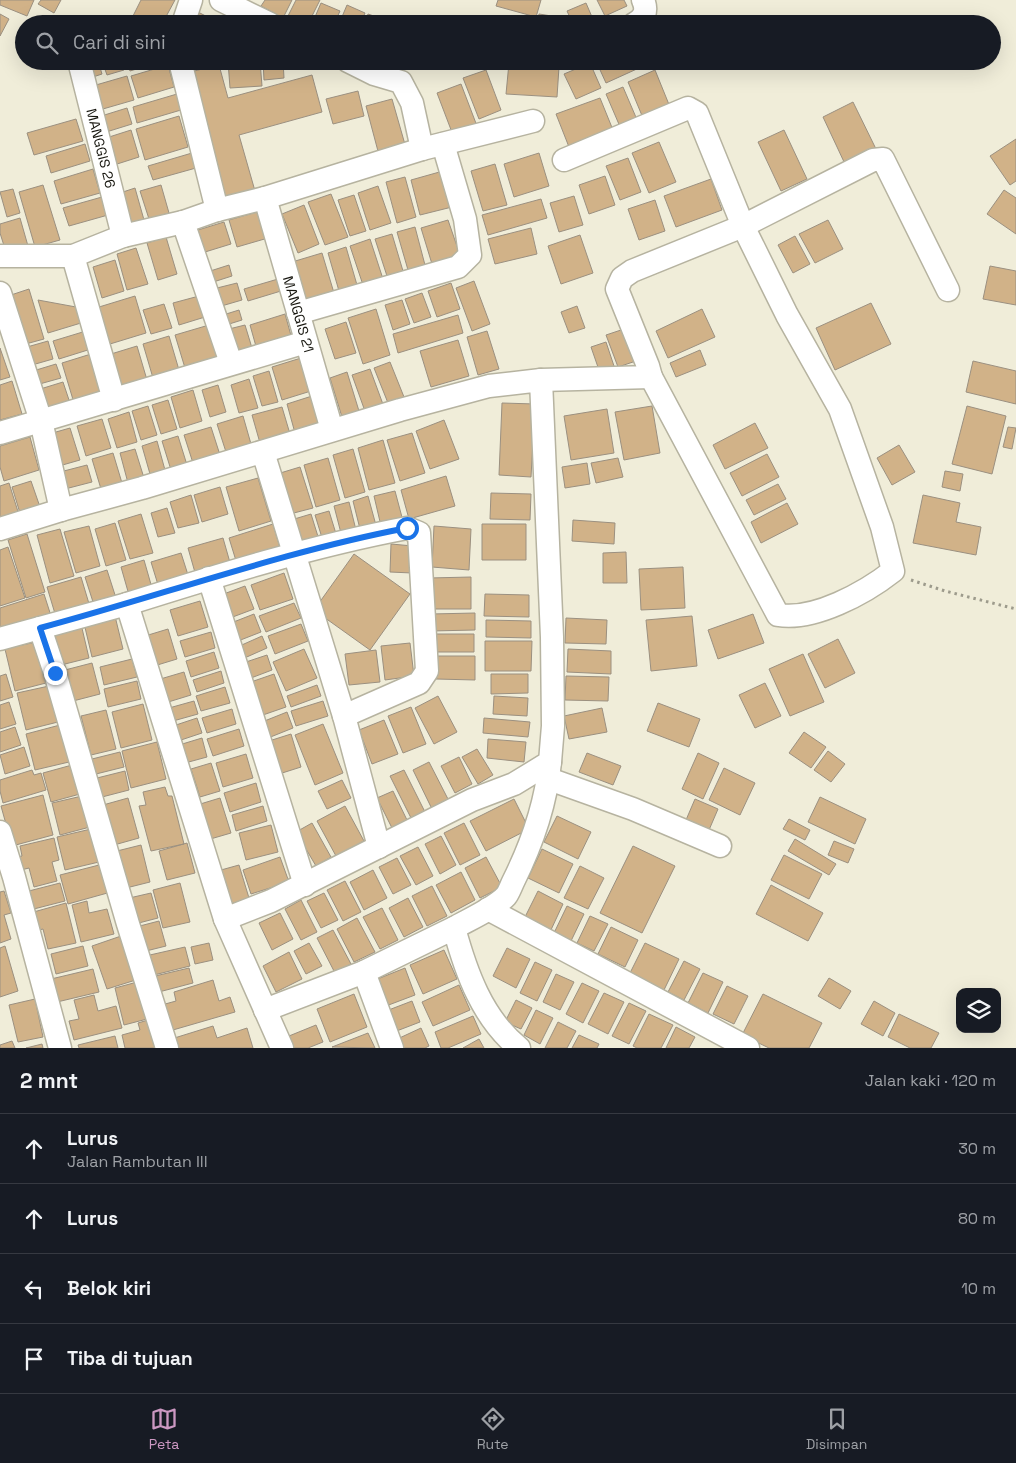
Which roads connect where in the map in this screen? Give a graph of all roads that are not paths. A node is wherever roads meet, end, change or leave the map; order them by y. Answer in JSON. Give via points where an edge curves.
{"nodes":[{"id":1,"x":191,"y":0,"type":"edge"},
{"id":2,"x":221,"y":0,"type":"edge"},
{"id":3,"x":643,"y":0,"type":"edge"},
{"id":4,"x":186,"y":15,"type":"edge"},
{"id":5,"x":252,"y":15,"type":"edge"},
{"id":6,"x":644,"y":15,"type":"edge"},
{"id":7,"x":81,"y":70,"type":"edge"},
{"id":8,"x":182,"y":70,"type":"edge"},
{"id":9,"x":366,"y":70,"type":"edge"},
{"id":10,"x":533,"y":121,"type":"dead end"},
{"id":11,"x":432,"y":146,"type":"junction"},
{"id":12,"x":564,"y":160,"type":"dead end"},
{"id":13,"x":265,"y":198,"type":"junction"},
{"id":14,"x":217,"y":210,"type":"junction"},
{"id":15,"x":183,"y":222,"type":"junction"},
{"id":16,"x":743,"y":226,"type":"junction"},
{"id":17,"x":123,"y":236,"type":"junction"},
{"id":18,"x":0,"y":256,"type":"edge"},
{"id":19,"x":73,"y":256,"type":"junction"},
{"id":20,"x":948,"y":290,"type":"dead end"},
{"id":21,"x":0,"y":293,"type":"edge"},
{"id":22,"x":298,"y":312,"type":"junction"},
{"id":23,"x":6,"y":334,"type":"edge"},
{"id":24,"x":306,"y":342,"type":"junction"},
{"id":25,"x":231,"y":363,"type":"junction"},
{"id":26,"x":651,"y":377,"type":"junction"},
{"id":27,"x":541,"y":380,"type":"junction"},
{"id":28,"x":114,"y":400,"type":"junction"},
{"id":29,"x":41,"y":421,"type":"junction"},
{"id":30,"x":332,"y":430,"type":"junction"},
{"id":31,"x":0,"y":433,"type":"edge"},
{"id":32,"x":263,"y":452,"type":"junction"},
{"id":33,"x":61,"y":510,"type":"junction"},
{"id":34,"x":0,"y":528,"type":"edge"},
{"id":35,"x":294,"y":554,"type":"junction"},
{"id":36,"x":209,"y":578,"type":"junction"},
{"id":37,"x":127,"y":604,"type":"junction"},
{"id":38,"x":40,"y":628,"type":"junction"},
{"id":39,"x":0,"y":640,"type":"edge"},
{"id":40,"x":344,"y":716,"type":"junction"},
{"id":41,"x":549,"y":771,"type":"junction"},
{"id":42,"x":0,"y":832,"type":"edge"},
{"id":43,"x":720,"y":846,"type":"dead end"},
{"id":44,"x":379,"y":847,"type":"junction"},
{"id":45,"x":305,"y":885,"type":"junction"},
{"id":46,"x":488,"y":909,"type":"junction"},
{"id":47,"x":225,"y":919,"type":"junction"},
{"id":48,"x":454,"y":928,"type":"junction"},
{"id":49,"x":364,"y":972,"type":"junction"},
{"id":50,"x":265,"y":1010,"type":"junction"},
{"id":51,"x":60,"y":1048,"type":"edge"},
{"id":52,"x":167,"y":1048,"type":"edge"},
{"id":53,"x":282,"y":1048,"type":"edge"},
{"id":54,"x":392,"y":1048,"type":"edge"},
{"id":55,"x":519,"y":1048,"type":"edge"},
{"id":56,"x":748,"y":1048,"type":"edge"}],
"edges":[{"from":1,"to":4,"type":"street"},
{"from":2,"to":5,"type":"street"},
{"from":3,"to":6,"type":"street"},
{"from":7,"to":17,"type":"street","name":"MANGGIS 26"},
{"from":8,"to":14,"type":"street"},
{"from":9,"to":11,"type":"street","via":[[401,82]]},
{"from":10,"to":11,"type":"street"},
{"from":11,"to":13,"type":"street"},
{"from":11,"to":22,"type":"street","via":[[465,219],[470,255],[458,267]]},
{"from":12,"to":16,"type":"street","via":[[688,108],[697,113]]},
{"from":13,"to":14,"type":"street"},
{"from":13,"to":22,"type":"street","name":"MANGGIS 21"},
{"from":14,"to":15,"type":"street"},
{"from":15,"to":17,"type":"street"},
{"from":15,"to":25,"type":"street"},
{"from":16,"to":20,"type":"street","via":[[873,160],[883,159]]},
{"from":16,"to":26,"type":"street","via":[[622,278],[617,289]]},
{"from":16,"to":26,"type":"street","via":[[787,315],[840,409],[882,527],[893,571],[878,583],[827,608],[801,615],[778,615]]},
{"from":17,"to":19,"type":"street"},
{"from":18,"to":19,"type":"street"},
{"from":19,"to":28,"type":"street"},
{"from":21,"to":23,"type":"street"},
{"from":22,"to":24,"type":"street","name":"MANGGIS 21"},
{"from":23,"to":29,"type":"street"},
{"from":24,"to":25,"type":"street"},
{"from":24,"to":30,"type":"street","name":"MANGGIS 21"},
{"from":25,"to":28,"type":"street"},
{"from":26,"to":27,"type":"street"},
{"from":27,"to":30,"type":"street","via":[[489,386]]},
{"from":27,"to":41,"type":"street","via":[[552,638],[553,726]]},
{"from":28,"to":29,"type":"street"},
{"from":29,"to":31,"type":"street"},
{"from":29,"to":33,"type":"street"},
{"from":30,"to":32,"type":"street"},
{"from":32,"to":33,"type":"street"},
{"from":32,"to":35,"type":"street"},
{"from":33,"to":34,"type":"street"},
{"from":35,"to":36,"type":"street"},
{"from":35,"to":40,"type":"street"},
{"from":35,"to":40,"type":"street","via":[[407,528],[419,533],[427,671],[419,683]]},
{"from":36,"to":37,"type":"street"},
{"from":36,"to":45,"type":"street"},
{"from":37,"to":38,"type":"street"},
{"from":37,"to":47,"type":"street"},
{"from":38,"to":39,"type":"street"},
{"from":38,"to":52,"type":"street"},
{"from":40,"to":44,"type":"street"},
{"from":41,"to":43,"type":"street"},
{"from":41,"to":44,"type":"street","via":[[472,800]]},
{"from":41,"to":46,"type":"street","via":[[537,821],[519,870],[506,896]]},
{"from":42,"to":51,"type":"street"},
{"from":44,"to":45,"type":"street"},
{"from":45,"to":47,"type":"street"},
{"from":46,"to":48,"type":"street"},
{"from":46,"to":56,"type":"street"},
{"from":47,"to":50,"type":"street"},
{"from":48,"to":49,"type":"street"},
{"from":48,"to":55,"type":"street","via":[[470,980],[482,1004],[500,1030]]},
{"from":49,"to":50,"type":"street"},
{"from":49,"to":54,"type":"street"},
{"from":50,"to":53,"type":"street"}]}
